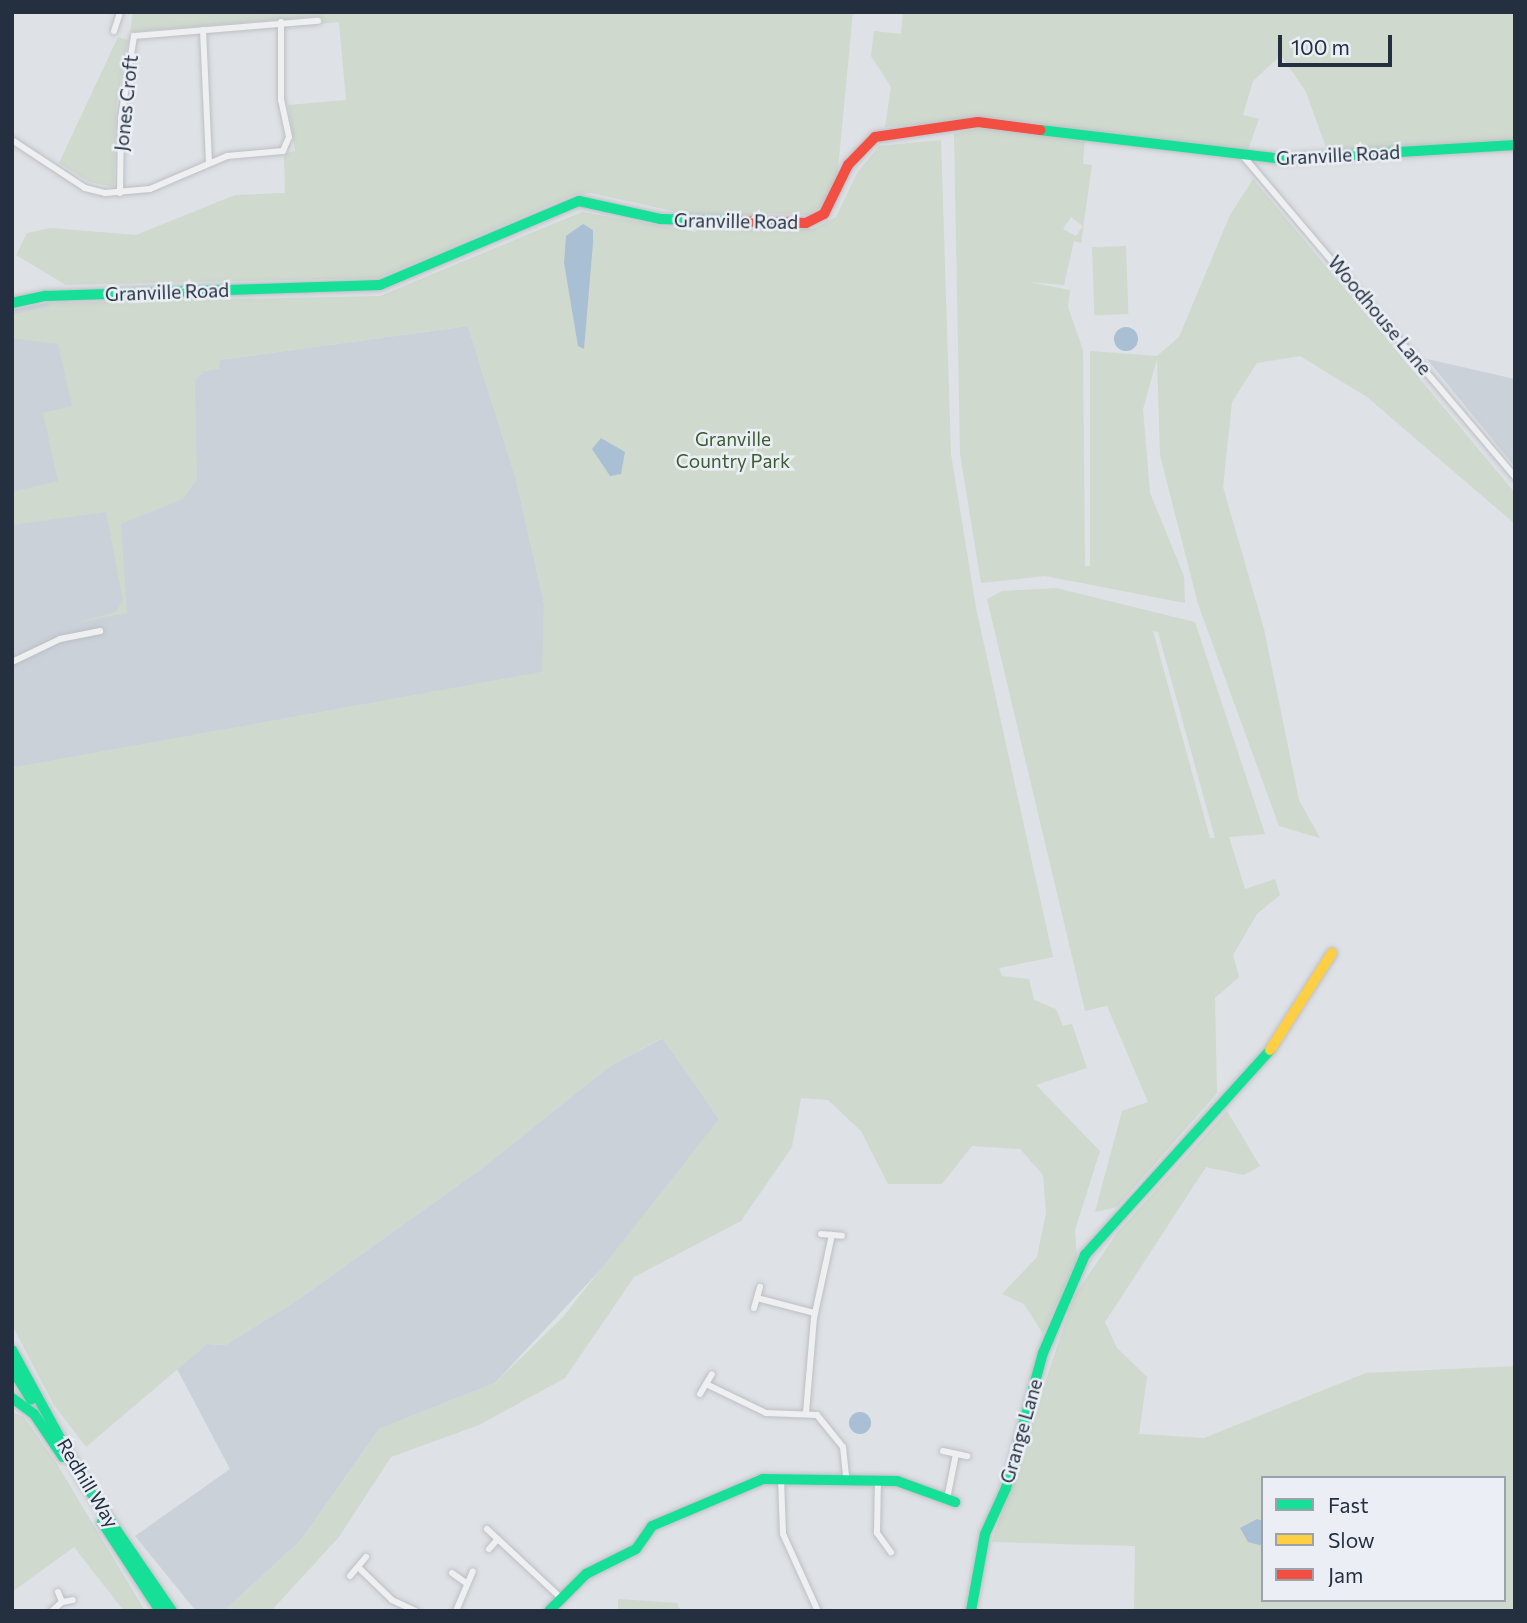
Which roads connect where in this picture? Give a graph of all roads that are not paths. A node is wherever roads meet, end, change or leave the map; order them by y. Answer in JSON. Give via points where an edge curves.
{"nodes":[{"id":1,"x":120,"y":12,"type":"edge"},
{"id":2,"x":318,"y":21,"type":"dead end"},
{"id":3,"x":281,"y":22,"type":"junction"},
{"id":4,"x":203,"y":30,"type":"junction"},
{"id":5,"x":114,"y":31,"type":"dead end"},
{"id":6,"x":12,"y":140,"type":"edge"},
{"id":7,"x":1515,"y":145,"type":"edge"},
{"id":8,"x":1243,"y":156,"type":"junction"},
{"id":9,"x":209,"y":162,"type":"junction"},
{"id":10,"x":120,"y":193,"type":"junction"},
{"id":11,"x":12,"y":303,"type":"edge"},
{"id":12,"x":1515,"y":477,"type":"edge"},
{"id":13,"x":100,"y":631,"type":"dead end"},
{"id":14,"x":12,"y":662,"type":"edge"},
{"id":15,"x":1332,"y":953,"type":"dead end"},
{"id":16,"x":821,"y":1234,"type":"dead end"},
{"id":17,"x":832,"y":1235,"type":"junction"},
{"id":18,"x":842,"y":1236,"type":"dead end"},
{"id":19,"x":760,"y":1287,"type":"dead end"},
{"id":20,"x":757,"y":1298,"type":"junction"},
{"id":21,"x":754,"y":1308,"type":"dead end"},
{"id":22,"x":814,"y":1313,"type":"junction"},
{"id":23,"x":12,"y":1350,"type":"edge"},
{"id":24,"x":12,"y":1369,"type":"edge"},
{"id":25,"x":712,"y":1374,"type":"dead end"},
{"id":26,"x":706,"y":1384,"type":"junction"},
{"id":27,"x":700,"y":1394,"type":"dead end"},
{"id":28,"x":12,"y":1398,"type":"edge"},
{"id":29,"x":806,"y":1413,"type":"junction"},
{"id":30,"x":48,"y":1415,"type":"junction"},
{"id":31,"x":943,"y":1451,"type":"dead end"},
{"id":32,"x":957,"y":1454,"type":"junction"},
{"id":33,"x":967,"y":1456,"type":"dead end"},
{"id":34,"x":846,"y":1478,"type":"junction"},
{"id":35,"x":781,"y":1479,"type":"junction"},
{"id":36,"x":878,"y":1479,"type":"junction"},
{"id":37,"x":951,"y":1501,"type":"joint"},
{"id":38,"x":487,"y":1529,"type":"dead end"},
{"id":39,"x":498,"y":1539,"type":"junction"},
{"id":40,"x":489,"y":1549,"type":"dead end"},
{"id":41,"x":891,"y":1552,"type":"dead end"},
{"id":42,"x":366,"y":1558,"type":"dead end"},
{"id":43,"x":358,"y":1567,"type":"junction"},
{"id":44,"x":473,"y":1572,"type":"dead end"},
{"id":45,"x":452,"y":1573,"type":"dead end"},
{"id":46,"x":350,"y":1576,"type":"dead end"},
{"id":47,"x":465,"y":1582,"type":"junction"},
{"id":48,"x":58,"y":1592,"type":"dead end"},
{"id":49,"x":561,"y":1598,"type":"junction"},
{"id":50,"x":73,"y":1600,"type":"dead end"},
{"id":51,"x":62,"y":1602,"type":"junction"},
{"id":52,"x":816,"y":1610,"type":"edge"},
{"id":53,"x":52,"y":1611,"type":"edge"},
{"id":54,"x":160,"y":1611,"type":"edge"},
{"id":55,"x":172,"y":1611,"type":"edge"},
{"id":56,"x":416,"y":1611,"type":"edge"},
{"id":57,"x":456,"y":1611,"type":"edge"},
{"id":58,"x":549,"y":1611,"type":"edge"},
{"id":59,"x":971,"y":1611,"type":"edge"}],
"edges":[{"from":1,"to":5,"type":"street"},
{"from":2,"to":3,"type":"street","name":"Jones Croft"},
{"from":3,"to":4,"type":"street","name":"Jones Croft"},
{"from":3,"to":9,"type":"street","via":[[289,146]]},
{"from":4,"to":9,"type":"street"},
{"from":4,"to":10,"type":"street","name":"Jones Croft","via":[[134,36],[122,106]]},
{"from":6,"to":10,"type":"street","via":[[85,188]]},
{"from":7,"to":8,"type":"street","name":"Granville Road","via":[[1312,159]]},
{"from":8,"to":11,"type":"street","name":"Granville Road","via":[[978,122],[875,137],[848,165],[824,214],[806,223],[661,219],[579,201],[380,285],[46,296]]},
{"from":8,"to":12,"type":"street","name":"Woodhouse Lane"},
{"from":9,"to":10,"type":"street","via":[[150,189]]},
{"from":13,"to":14,"type":"street","via":[[60,639]]},
{"from":15,"to":59,"type":"street","name":"Grange Lane","via":[[1286,1032],[1085,1255],[1057,1315],[1006,1488],[985,1534]]},
{"from":16,"to":17,"type":"street"},
{"from":17,"to":18,"type":"street"},
{"from":17,"to":22,"type":"street"},
{"from":19,"to":20,"type":"street"},
{"from":20,"to":21,"type":"street"},
{"from":20,"to":22,"type":"street"},
{"from":22,"to":29,"type":"street"},
{"from":23,"to":30,"type":"street","name":"Redhill Way"},
{"from":24,"to":30,"type":"street"},
{"from":25,"to":26,"type":"street"},
{"from":26,"to":27,"type":"street"},
{"from":26,"to":29,"type":"street","via":[[766,1413]]},
{"from":28,"to":54,"type":"street","name":"Redhill Way","via":[[51,1437]]},
{"from":29,"to":34,"type":"street","via":[[830,1424],[846,1457]]},
{"from":30,"to":55,"type":"street","name":"Redhill Way","via":[[85,1484]]},
{"from":31,"to":32,"type":"street"},
{"from":32,"to":33,"type":"street"},
{"from":32,"to":37,"type":"street"},
{"from":34,"to":35,"type":"street"},
{"from":34,"to":36,"type":"street"},
{"from":35,"to":49,"type":"street","via":[[739,1486],[652,1526],[636,1549],[586,1574]]},
{"from":35,"to":52,"type":"street","via":[[783,1534]]},
{"from":36,"to":37,"type":"street"},
{"from":36,"to":41,"type":"street","via":[[877,1533]]},
{"from":38,"to":39,"type":"street"},
{"from":39,"to":40,"type":"street"},
{"from":39,"to":49,"type":"street"},
{"from":42,"to":43,"type":"street"},
{"from":43,"to":46,"type":"street"},
{"from":43,"to":56,"type":"street","via":[[392,1600]]},
{"from":44,"to":47,"type":"street"},
{"from":45,"to":47,"type":"street"},
{"from":47,"to":57,"type":"street"},
{"from":48,"to":51,"type":"street"},
{"from":49,"to":58,"type":"street"},
{"from":50,"to":51,"type":"street"},
{"from":51,"to":53,"type":"street"}]}
